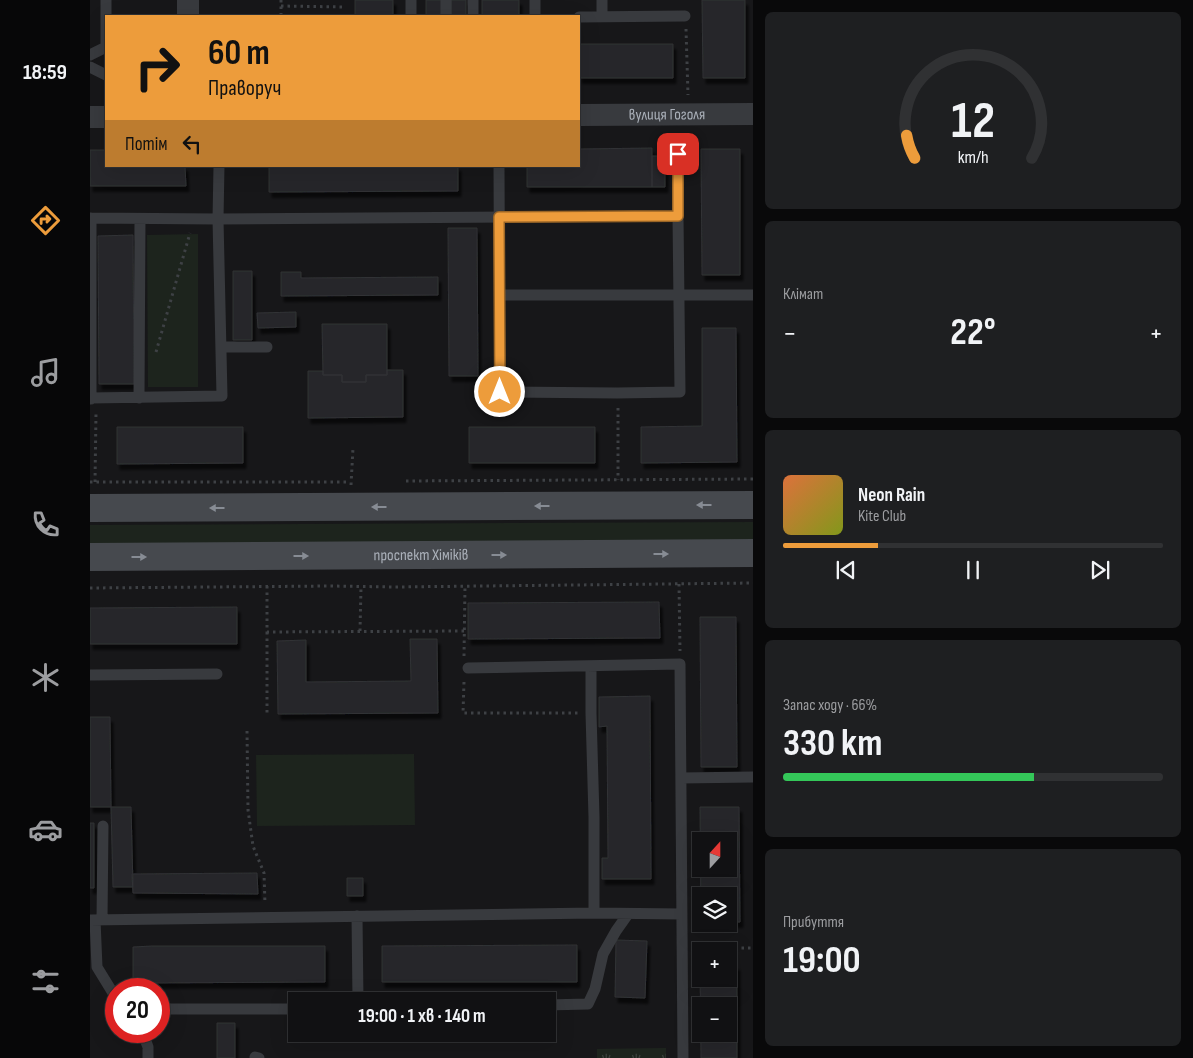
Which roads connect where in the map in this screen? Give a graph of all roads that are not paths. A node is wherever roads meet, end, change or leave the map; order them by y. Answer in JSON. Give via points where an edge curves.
{"nodes":[{"id":1,"x":106,"y":0,"type":"edge"},
{"id":2,"x":188,"y":0,"type":"edge"},
{"id":3,"x":411,"y":0,"type":"edge"},
{"id":4,"x":446,"y":0,"type":"edge"},
{"id":5,"x":473,"y":0,"type":"edge"},
{"id":6,"x":535,"y":0,"type":"edge"},
{"id":7,"x":602,"y":0,"type":"edge"},
{"id":8,"x":106,"y":15,"type":"edge"},
{"id":9,"x":188,"y":15,"type":"edge"},
{"id":10,"x":411,"y":15,"type":"edge"},
{"id":11,"x":446,"y":15,"type":"edge"},
{"id":12,"x":473,"y":15,"type":"edge"},
{"id":13,"x":536,"y":15,"type":"edge"},
{"id":14,"x":685,"y":16,"type":"road end"},
{"id":15,"x":580,"y":17,"type":"edge"},
{"id":16,"x":602,"y":17,"type":"junction"},
{"id":17,"x":105,"y":47,"type":"edge"},
{"id":18,"x":90,"y":55,"type":"edge"},
{"id":19,"x":90,"y":67,"type":"edge"},
{"id":20,"x":105,"y":74,"type":"edge"},
{"id":21,"x":753,"y":114,"type":"edge"},
{"id":22,"x":580,"y":115,"type":"edge"},
{"id":23,"x":90,"y":117,"type":"edge"},
{"id":24,"x":105,"y":117,"type":"edge"},
{"id":25,"x":678,"y":154,"type":"dead end"},
{"id":26,"x":219,"y":167,"type":"edge"},
{"id":27,"x":499,"y":167,"type":"edge"},
{"id":28,"x":678,"y":216,"type":"junction"},
{"id":29,"x":499,"y":217,"type":"junction"},
{"id":30,"x":91,"y":218,"type":"edge"},
{"id":31,"x":140,"y":219,"type":"junction"},
{"id":32,"x":218,"y":219,"type":"junction"},
{"id":33,"x":500,"y":295,"type":"junction"},
{"id":34,"x":679,"y":295,"type":"junction"},
{"id":35,"x":753,"y":295,"type":"edge"},
{"id":36,"x":221,"y":347,"type":"junction"},
{"id":37,"x":266,"y":347,"type":"dead end"},
{"id":38,"x":92,"y":398,"type":"edge"},
{"id":39,"x":139,"y":398,"type":"junction"},
{"id":40,"x":93,"y":495,"type":"edge"},
{"id":41,"x":753,"y":505,"type":"edge"},
{"id":42,"x":753,"y":554,"type":"edge"},
{"id":43,"x":90,"y":557,"type":"edge"},
{"id":44,"x":591,"y":666,"type":"junction"},
{"id":45,"x":465,"y":668,"type":"road end"},
{"id":46,"x":217,"y":674,"type":"dead end"},
{"id":47,"x":90,"y":675,"type":"edge"},
{"id":48,"x":753,"y":777,"type":"edge"},
{"id":49,"x":681,"y":778,"type":"junction"},
{"id":50,"x":103,"y":826,"type":"dead end"},
{"id":51,"x":594,"y":913,"type":"junction"},
{"id":52,"x":628,"y":914,"type":"junction"},
{"id":53,"x":682,"y":914,"type":"junction"},
{"id":54,"x":358,"y":916,"type":"junction"},
{"id":55,"x":96,"y":920,"type":"edge"},
{"id":56,"x":105,"y":980,"type":"edge"},
{"id":57,"x":358,"y":992,"type":"edge"},
{"id":58,"x":556,"y":1005,"type":"edge"},
{"id":59,"x":170,"y":1009,"type":"edge"},
{"id":60,"x":288,"y":1009,"type":"edge"},
{"id":61,"x":146,"y":1043,"type":"edge"},
{"id":62,"x":148,"y":1058,"type":"edge"},
{"id":63,"x":683,"y":1058,"type":"edge"}],
"edges":[{"from":1,"to":8,"type":"lane"},
{"from":2,"to":9,"type":"street"},
{"from":3,"to":10,"type":"lane"},
{"from":4,"to":11,"type":"lane"},
{"from":5,"to":12,"type":"lane"},
{"from":6,"to":13,"type":"lane"},
{"from":7,"to":16,"type":"lane"},
{"from":14,"to":16,"type":"lane"},
{"from":15,"to":16,"type":"lane"},
{"from":17,"to":18,"type":"lane"},
{"from":19,"to":20,"type":"lane"},
{"from":21,"to":22,"type":"street","name":"вулиця Гоголя"},
{"from":23,"to":24,"type":"street"},
{"from":25,"to":28,"type":"lane"},
{"from":26,"to":32,"type":"lane"},
{"from":27,"to":29,"type":"lane"},
{"from":28,"to":29,"type":"lane"},
{"from":28,"to":34,"type":"lane"},
{"from":29,"to":32,"type":"lane"},
{"from":29,"to":33,"type":"lane"},
{"from":30,"to":31,"type":"lane"},
{"from":30,"to":38,"type":"lane"},
{"from":31,"to":32,"type":"lane"},
{"from":31,"to":39,"type":"lane"},
{"from":32,"to":36,"type":"lane"},
{"from":33,"to":34,"type":"lane"},
{"from":33,"to":34,"type":"lane","via":[[500,392],[617,393],[680,392]]},
{"from":34,"to":35,"type":"lane"},
{"from":36,"to":37,"type":"lane"},
{"from":36,"to":39,"type":"lane","via":[[222,396]]},
{"from":38,"to":39,"type":"lane"},
{"from":41,"to":40,"type":"main road","one_way":true},
{"from":43,"to":42,"type":"main road","name":"проспект Хіміків","one_way":true},
{"from":44,"to":45,"type":"lane"},
{"from":44,"to":49,"type":"lane","via":[[680,664]]},
{"from":44,"to":51,"type":"lane"},
{"from":46,"to":47,"type":"lane"},
{"from":48,"to":49,"type":"lane"},
{"from":49,"to":53,"type":"lane"},
{"from":50,"to":55,"type":"lane"},
{"from":51,"to":52,"type":"lane"},
{"from":51,"to":54,"type":"lane"},
{"from":52,"to":53,"type":"lane"},
{"from":52,"to":58,"type":"lane","via":[[603,954],[588,1004]]},
{"from":53,"to":63,"type":"lane"},
{"from":54,"to":55,"type":"lane"},
{"from":54,"to":57,"type":"lane"},
{"from":55,"to":56,"type":"lane","via":[[97,967]]},
{"from":59,"to":60,"type":"lane"},
{"from":61,"to":62,"type":"lane"}]}
